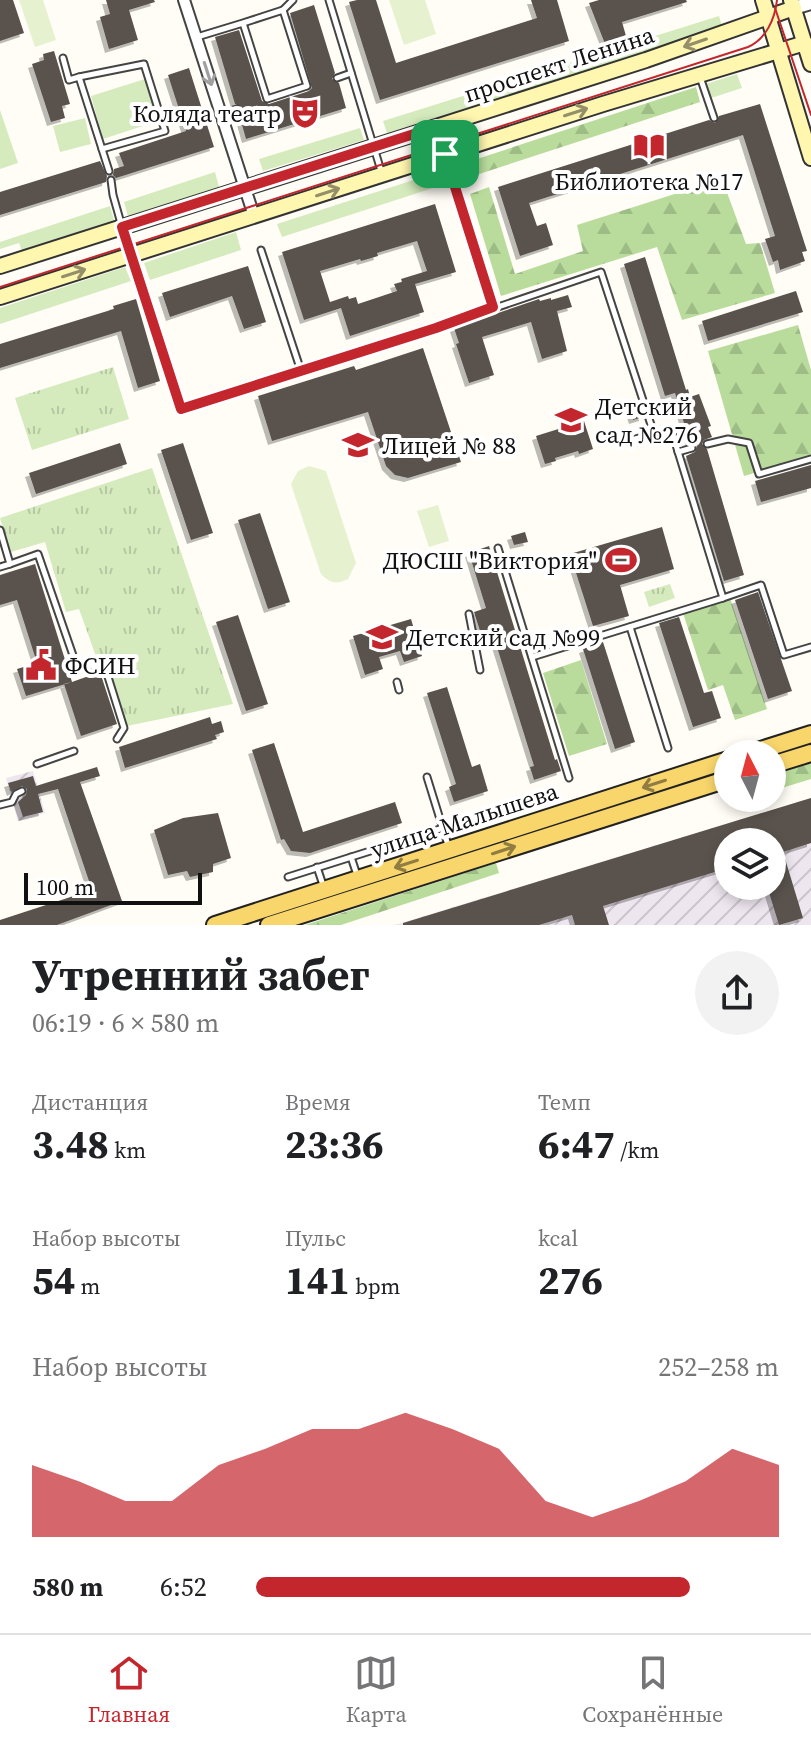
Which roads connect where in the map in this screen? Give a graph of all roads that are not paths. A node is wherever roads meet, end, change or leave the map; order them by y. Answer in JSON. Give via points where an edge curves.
{"nodes":[{"id":1,"x":184,"y":0,"type":"edge"},
{"id":2,"x":293,"y":0,"type":"edge"},
{"id":3,"x":329,"y":0,"type":"edge"},
{"id":4,"x":763,"y":0,"type":"edge"},
{"id":5,"x":811,"y":3,"type":"edge"},
{"id":6,"x":792,"y":4,"type":"edge"},
{"id":7,"x":283,"y":10,"type":"junction"},
{"id":8,"x":769,"y":18,"type":"junction"},
{"id":9,"x":243,"y":23,"type":"junction"},
{"id":10,"x":196,"y":37,"type":"junction"},
{"id":11,"x":808,"y":42,"type":"edge"},
{"id":12,"x":780,"y":50,"type":"junction"},
{"id":13,"x":63,"y":58,"type":"dead end"},
{"id":14,"x":811,"y":64,"type":"edge"},
{"id":15,"x":351,"y":73,"type":"junction"},
{"id":16,"x":700,"y":75,"type":"junction"},
{"id":17,"x":79,"y":77,"type":"junction"},
{"id":18,"x":337,"y":78,"type":"dead end"},
{"id":19,"x":237,"y":109,"type":"dead end"},
{"id":20,"x":221,"y":113,"type":"junction"},
{"id":21,"x":714,"y":118,"type":"dead end"},
{"id":22,"x":436,"y":127,"type":"junction"},
{"id":23,"x":374,"y":147,"type":"junction"},
{"id":24,"x":102,"y":149,"type":"junction"},
{"id":25,"x":445,"y":154,"type":"junction"},
{"id":26,"x":811,"y":158,"type":"edge"},
{"id":27,"x":109,"y":171,"type":"dead end"},
{"id":28,"x":382,"y":175,"type":"junction"},
{"id":29,"x":111,"y":180,"type":"dead end"},
{"id":30,"x":245,"y":188,"type":"junction"},
{"id":31,"x":254,"y":216,"type":"junction"},
{"id":32,"x":122,"y":227,"type":"junction"},
{"id":33,"x":261,"y":250,"type":"dead end"},
{"id":34,"x":131,"y":255,"type":"junction"},
{"id":35,"x":0,"y":266,"type":"edge"},
{"id":36,"x":0,"y":297,"type":"edge"},
{"id":37,"x":493,"y":307,"type":"junction"},
{"id":38,"x":301,"y":371,"type":"junction"},
{"id":39,"x":654,"y":434,"type":"junction"},
{"id":40,"x":635,"y":439,"type":"dead end"},
{"id":41,"x":707,"y":444,"type":"dead end"},
{"id":42,"x":692,"y":448,"type":"dead end"},
{"id":43,"x":678,"y":452,"type":"junction"},
{"id":44,"x":811,"y":459,"type":"edge"},
{"id":45,"x":0,"y":530,"type":"edge"},
{"id":46,"x":498,"y":548,"type":"dead end"},
{"id":47,"x":10,"y":564,"type":"junction"},
{"id":48,"x":0,"y":567,"type":"edge"},
{"id":49,"x":723,"y":598,"type":"junction"},
{"id":50,"x":469,"y":614,"type":"dead end"},
{"id":51,"x":630,"y":627,"type":"junction"},
{"id":52,"x":811,"y":647,"type":"edge"},
{"id":53,"x":532,"y":657,"type":"junction"},
{"id":54,"x":480,"y":670,"type":"dead end"},
{"id":55,"x":397,"y":682,"type":"dead end"},
{"id":56,"x":399,"y":690,"type":"dead end"},
{"id":57,"x":811,"y":734,"type":"edge"},
{"id":58,"x":117,"y":739,"type":"dead end"},
{"id":59,"x":786,"y":742,"type":"edge"},
{"id":60,"x":668,"y":748,"type":"dead end"},
{"id":61,"x":74,"y":751,"type":"dead end"},
{"id":62,"x":811,"y":753,"type":"edge"},
{"id":63,"x":786,"y":761,"type":"edge"},
{"id":64,"x":37,"y":764,"type":"dead end"},
{"id":65,"x":714,"y":765,"type":"edge"},
{"id":66,"x":427,"y":777,"type":"dead end"},
{"id":67,"x":569,"y":778,"type":"dead end"},
{"id":68,"x":714,"y":783,"type":"edge"},
{"id":69,"x":22,"y":791,"type":"dead end"},
{"id":70,"x":0,"y":805,"type":"edge"},
{"id":71,"x":443,"y":828,"type":"junction"},
{"id":72,"x":450,"y":850,"type":"junction"},
{"id":73,"x":351,"y":857,"type":"junction"},
{"id":74,"x":317,"y":867,"type":"junction"},
{"id":75,"x":288,"y":877,"type":"dead end"},
{"id":76,"x":359,"y":879,"type":"junction"},
{"id":77,"x":325,"y":890,"type":"junction"},
{"id":78,"x":215,"y":925,"type":"edge"},
{"id":79,"x":269,"y":925,"type":"edge"}],
"edges":[{"from":1,"to":10,"type":"street"},
{"from":2,"to":7,"type":"lane"},
{"from":3,"to":15,"type":"lane"},
{"from":4,"to":8,"type":"main road"},
{"from":5,"to":6,"type":"street","name":"проспект Ленина"},
{"from":6,"to":8,"type":"main road","name":"проспект Ленина"},
{"from":6,"to":11,"type":"main road"},
{"from":7,"to":9,"type":"lane"},
{"from":7,"to":9,"type":"lane","via":[[310,85],[264,100]]},
{"from":8,"to":12,"type":"main road"},
{"from":8,"to":22,"type":"main road","name":"проспект Ленина","one_way":true},
{"from":9,"to":10,"type":"lane"},
{"from":10,"to":20,"type":"street","one_way":true},
{"from":11,"to":12,"type":"main road"},
{"from":11,"to":14,"type":"main road"},
{"from":12,"to":16,"type":"main road"},
{"from":12,"to":26,"type":"main road"},
{"from":13,"to":17,"type":"lane","via":[[69,80]]},
{"from":15,"to":18,"type":"lane"},
{"from":15,"to":23,"type":"lane"},
{"from":16,"to":21,"type":"lane"},
{"from":25,"to":16,"type":"main road","one_way":true},
{"from":17,"to":24,"type":"lane"},
{"from":17,"to":24,"type":"lane","via":[[144,64],[148,75],[165,131]]},
{"from":19,"to":20,"type":"lane"},
{"from":20,"to":30,"type":"street"},
{"from":22,"to":23,"type":"main road","name":"проспект Ленина"},
{"from":22,"to":25,"type":"lane"},
{"from":23,"to":28,"type":"lane"},
{"from":23,"to":30,"type":"main road","name":"проспект Ленина"},
{"from":24,"to":27,"type":"lane"},
{"from":25,"to":28,"type":"main road"},
{"from":25,"to":37,"type":"lane"},
{"from":31,"to":28,"type":"main road","one_way":true},
{"from":29,"to":32,"type":"lane"},
{"from":30,"to":31,"type":"street"},
{"from":30,"to":32,"type":"main road","name":"проспект Ленина"},
{"from":31,"to":34,"type":"main road"},
{"from":32,"to":34,"type":"lane"},
{"from":32,"to":35,"type":"main road","name":"проспект Ленина"},
{"from":33,"to":38,"type":"lane"},
{"from":36,"to":34,"type":"main road","one_way":true},
{"from":34,"to":38,"type":"lane","via":[[181,409]]},
{"from":37,"to":38,"type":"lane"},
{"from":37,"to":39,"type":"lane","via":[[601,272]]},
{"from":39,"to":40,"type":"lane"},
{"from":39,"to":43,"type":"lane","via":[[672,432]]},
{"from":41,"to":44,"type":"lane","via":[[728,439],[749,443],[759,474]]},
{"from":42,"to":43,"type":"lane"},
{"from":43,"to":49,"type":"lane"},
{"from":45,"to":47,"type":"lane"},
{"from":46,"to":53,"type":"lane"},
{"from":47,"to":48,"type":"lane"},
{"from":47,"to":58,"type":"lane","via":[[38,554],[77,667],[104,664],[124,728]]},
{"from":49,"to":51,"type":"lane"},
{"from":49,"to":52,"type":"lane","via":[[761,585],[784,655]]},
{"from":50,"to":54,"type":"lane"},
{"from":51,"to":53,"type":"lane"},
{"from":51,"to":60,"type":"lane"},
{"from":53,"to":67,"type":"lane"},
{"from":55,"to":56,"type":"lane"},
{"from":57,"to":59,"type":"main road"},
{"from":61,"to":64,"type":"lane"},
{"from":62,"to":63,"type":"main road"},
{"from":65,"to":72,"type":"main road","name":"улица Малышева","one_way":true},
{"from":66,"to":71,"type":"lane"},
{"from":79,"to":68,"type":"main road","name":"улица Малышева","one_way":true},
{"from":69,"to":70,"type":"lane"},
{"from":71,"to":72,"type":"lane"},
{"from":71,"to":73,"type":"lane"},
{"from":72,"to":76,"type":"main road","name":"улица Малышева","one_way":true},
{"from":73,"to":74,"type":"lane"},
{"from":73,"to":76,"type":"lane"},
{"from":74,"to":75,"type":"lane"},
{"from":74,"to":77,"type":"lane"},
{"from":76,"to":77,"type":"main road","name":"улица Малышева"},
{"from":77,"to":78,"type":"main road","name":"улица Малышева"}]}
